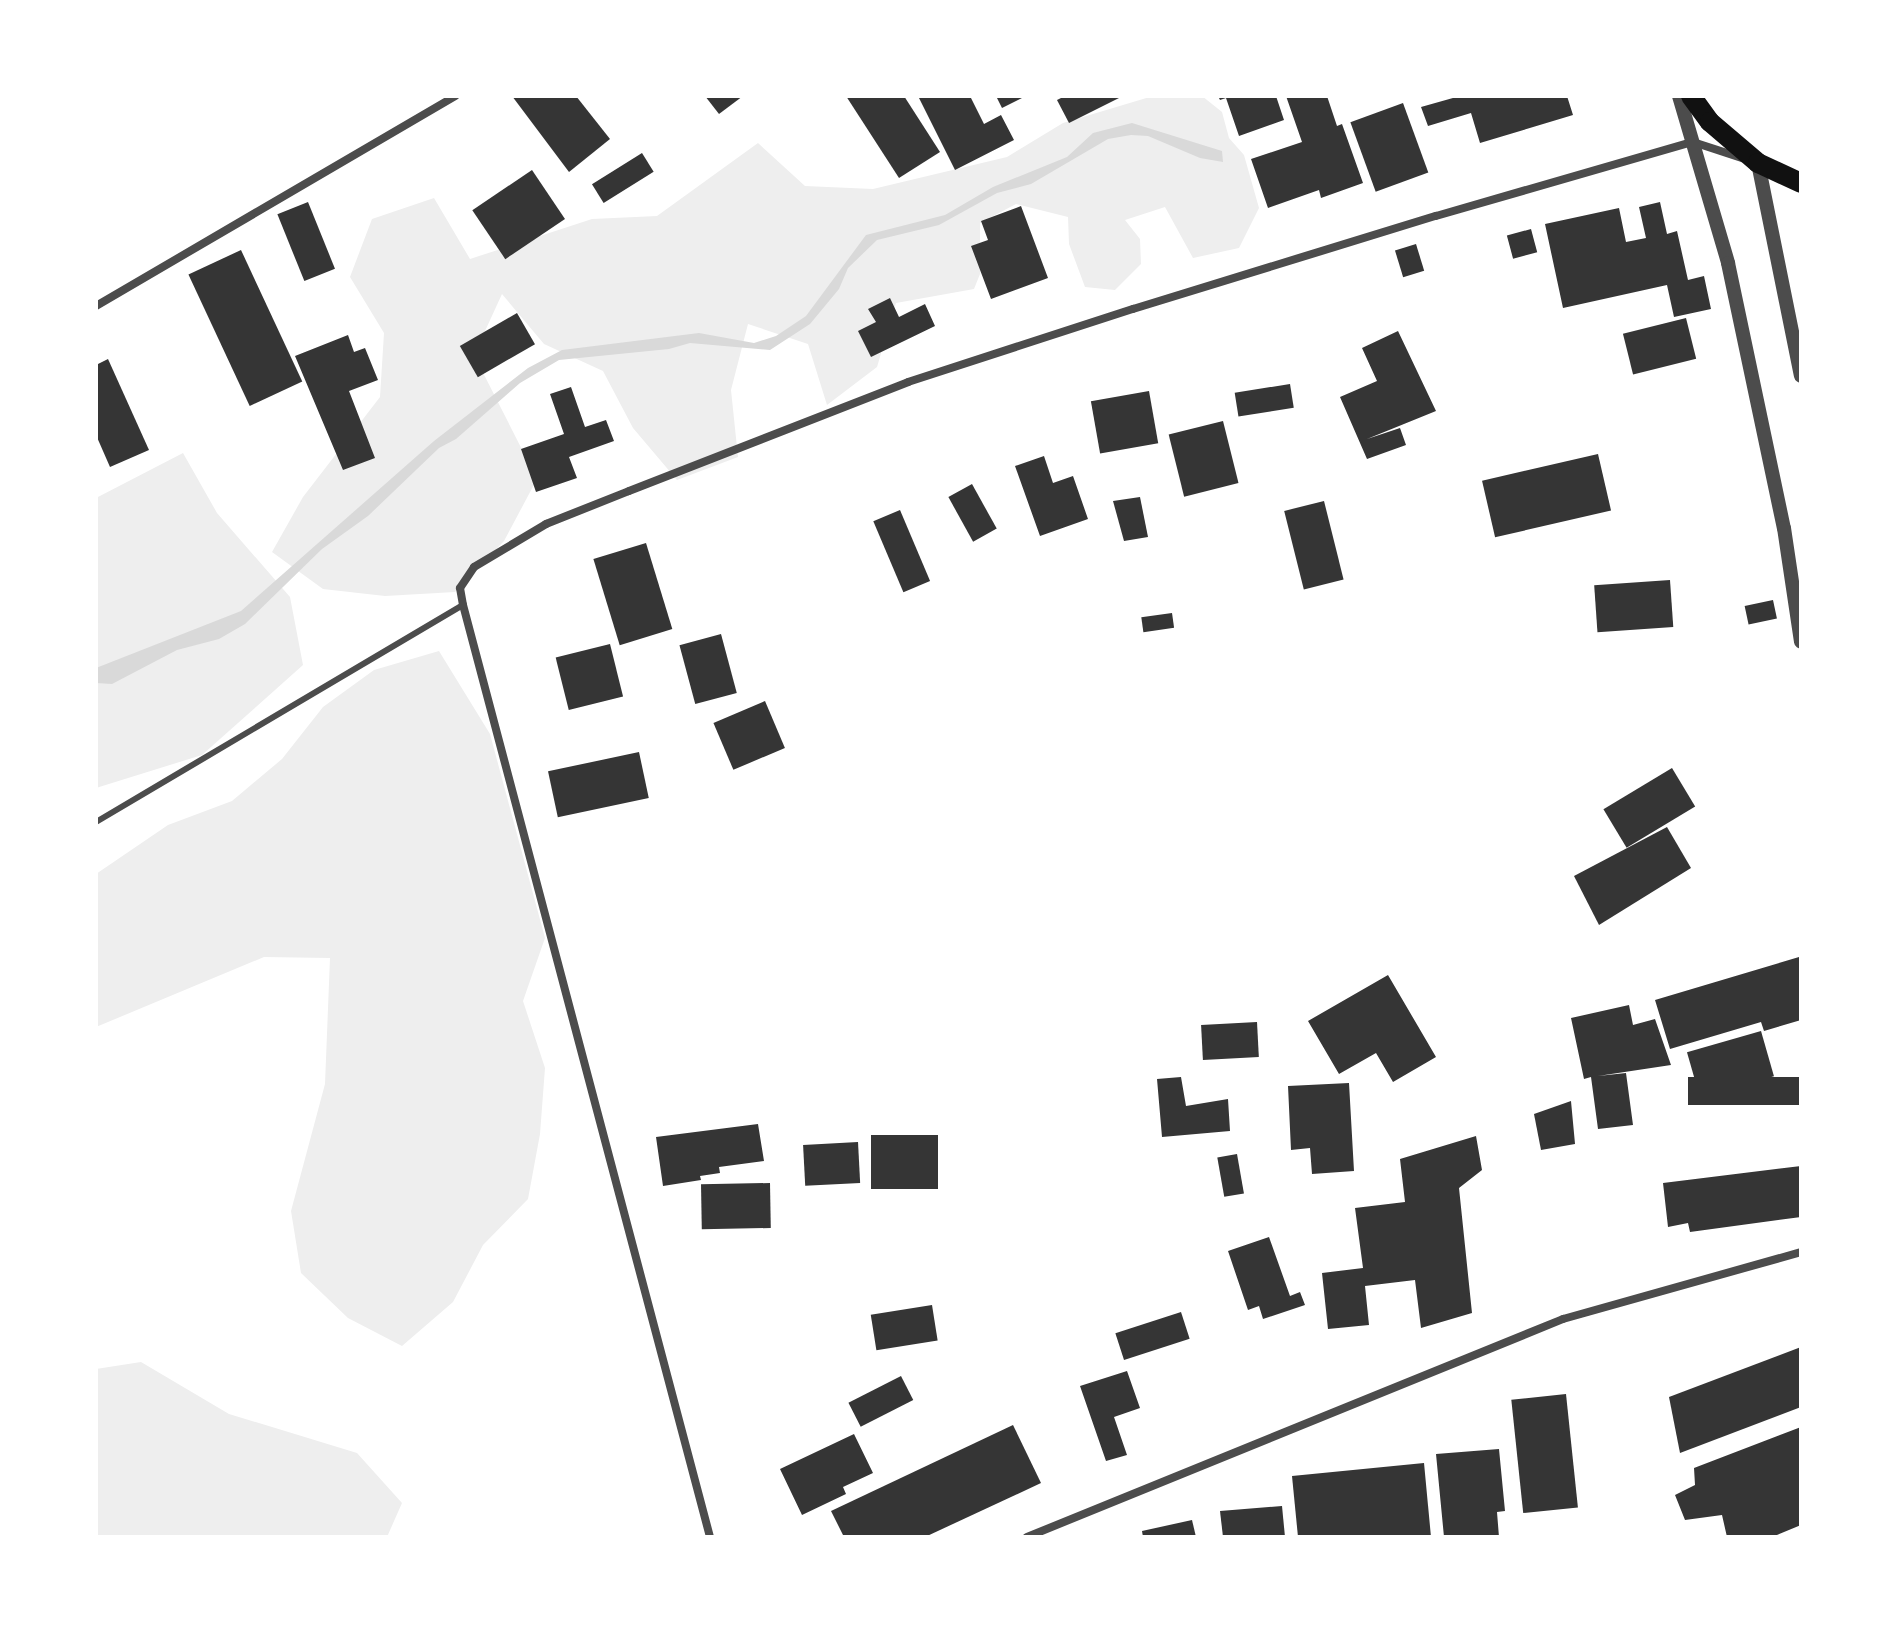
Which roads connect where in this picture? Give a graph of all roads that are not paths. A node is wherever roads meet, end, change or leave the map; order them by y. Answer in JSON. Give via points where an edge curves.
{"nodes":[{"id":1,"x":455,"y":96,"type":"edge"},
{"id":2,"x":1679,"y":96,"type":"edge"},
{"id":3,"x":1691,"y":96,"type":"edge"},
{"id":4,"x":1693,"y":142,"type":"junction"},
{"id":5,"x":1758,"y":163,"type":"junction"},
{"id":6,"x":1801,"y":183,"type":"edge"},
{"id":7,"x":96,"y":306,"type":"edge"},
{"id":8,"x":1801,"y":376,"type":"edge"},
{"id":9,"x":463,"y":605,"type":"junction"},
{"id":10,"x":1801,"y":642,"type":"edge"},
{"id":11,"x":96,"y":822,"type":"edge"},
{"id":12,"x":1801,"y":1252,"type":"edge"},
{"id":13,"x":710,"y":1537,"type":"edge"},
{"id":14,"x":1027,"y":1537,"type":"edge"}],
"edges":[{"from":1,"to":7,"type":"street"},
{"from":2,"to":4,"type":"street"},
{"from":3,"to":5,"type":"main road","via":[[1710,122]]},
{"from":4,"to":5,"type":"street"},
{"from":4,"to":9,"type":"street","via":[[1421,220],[908,382],[546,524],[474,567],[460,588]]},
{"from":4,"to":10,"type":"street","via":[[1728,263],[1784,528]]},
{"from":5,"to":6,"type":"main road"},
{"from":5,"to":8,"type":"street"},
{"from":9,"to":11,"type":"lane"},
{"from":9,"to":13,"type":"street"},
{"from":12,"to":14,"type":"street","via":[[1563,1319]]}]}
